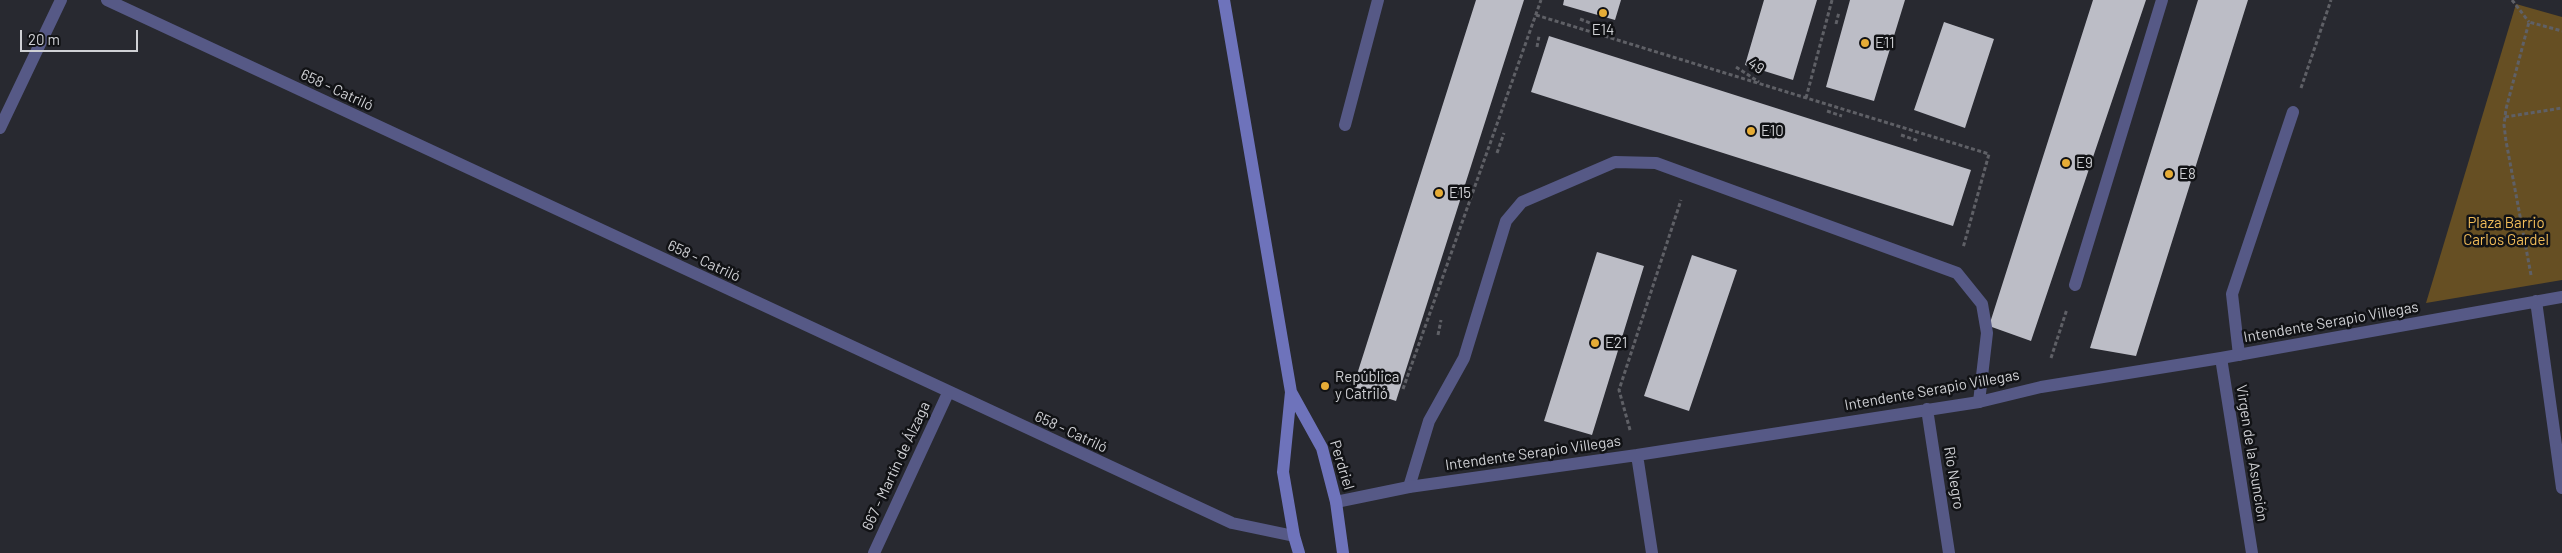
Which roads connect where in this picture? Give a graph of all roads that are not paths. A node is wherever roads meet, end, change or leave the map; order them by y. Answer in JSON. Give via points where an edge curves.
{"nodes":[{"id":1,"x":61,"y":0,"type":"edge"},
{"id":2,"x":107,"y":0,"type":"edge"},
{"id":3,"x":1224,"y":0,"type":"edge"},
{"id":4,"x":1378,"y":0,"type":"edge"},
{"id":5,"x":2162,"y":0,"type":"edge"},
{"id":6,"x":2293,"y":112,"type":"road end"},
{"id":7,"x":1345,"y":124,"type":"dead end"},
{"id":8,"x":0,"y":128,"type":"edge"},
{"id":9,"x":2075,"y":285,"type":"road end"},
{"id":10,"x":2562,"y":297,"type":"edge"},
{"id":11,"x":2536,"y":301,"type":"junction"},
{"id":12,"x":2239,"y":355,"type":"junction"},
{"id":13,"x":2220,"y":358,"type":"junction"},
{"id":14,"x":1291,"y":392,"type":"junction"},
{"id":15,"x":948,"y":393,"type":"junction"},
{"id":16,"x":1979,"y":402,"type":"junction"},
{"id":17,"x":1927,"y":409,"type":"junction"},
{"id":18,"x":1637,"y":455,"type":"junction"},
{"id":19,"x":1409,"y":487,"type":"junction"},
{"id":20,"x":2562,"y":488,"type":"edge"},
{"id":21,"x":1336,"y":502,"type":"junction"},
{"id":22,"x":1294,"y":536,"type":"junction"},
{"id":23,"x":874,"y":553,"type":"edge"},
{"id":24,"x":1299,"y":553,"type":"edge"},
{"id":25,"x":1343,"y":553,"type":"edge"},
{"id":26,"x":1652,"y":553,"type":"edge"},
{"id":27,"x":1949,"y":553,"type":"edge"},
{"id":28,"x":2252,"y":553,"type":"edge"}],
"edges":[{"from":1,"to":8,"type":"street"},
{"from":2,"to":15,"type":"street","name":"658 - Catriló"},
{"from":3,"to":14,"type":"main road"},
{"from":4,"to":7,"type":"street"},
{"from":5,"to":9,"type":"street"},
{"from":6,"to":12,"type":"street","via":[[2232,294]]},
{"from":10,"to":11,"type":"street","name":"Intendente Serapio Villegas"},
{"from":11,"to":12,"type":"street","name":"Intendente Serapio Villegas"},
{"from":11,"to":20,"type":"street"},
{"from":12,"to":13,"type":"street","name":"Intendente Serapio Villegas"},
{"from":13,"to":16,"type":"street","name":"Intendente Serapio Villegas","via":[[2041,387]]},
{"from":13,"to":28,"type":"street","name":"Virgen de la Asunción"},
{"from":14,"to":21,"type":"main road","name":"Perdriel","via":[[1322,448]]},
{"from":14,"to":22,"type":"main road","via":[[1283,472]]},
{"from":15,"to":22,"type":"street","name":"658 - Catriló","via":[[1232,524]]},
{"from":15,"to":23,"type":"street","name":"667 - Martín de Álzaga"},
{"from":16,"to":17,"type":"street","name":"Intendente Serapio Villegas"},
{"from":16,"to":19,"type":"street","via":[[1987,333],[1982,304],[1957,273],[1656,163],[1615,162],[1522,202],[1506,221],[1464,358],[1429,421]]},
{"from":17,"to":18,"type":"street","name":"Intendente Serapio Villegas"},
{"from":17,"to":27,"type":"street","name":"Río Negro"},
{"from":18,"to":19,"type":"street","name":"Intendente Serapio Villegas"},
{"from":18,"to":26,"type":"street"},
{"from":19,"to":21,"type":"street","name":"Intendente Serapio Villegas"},
{"from":21,"to":25,"type":"main road","name":"Perdriel"},
{"from":22,"to":24,"type":"main road"}]}
